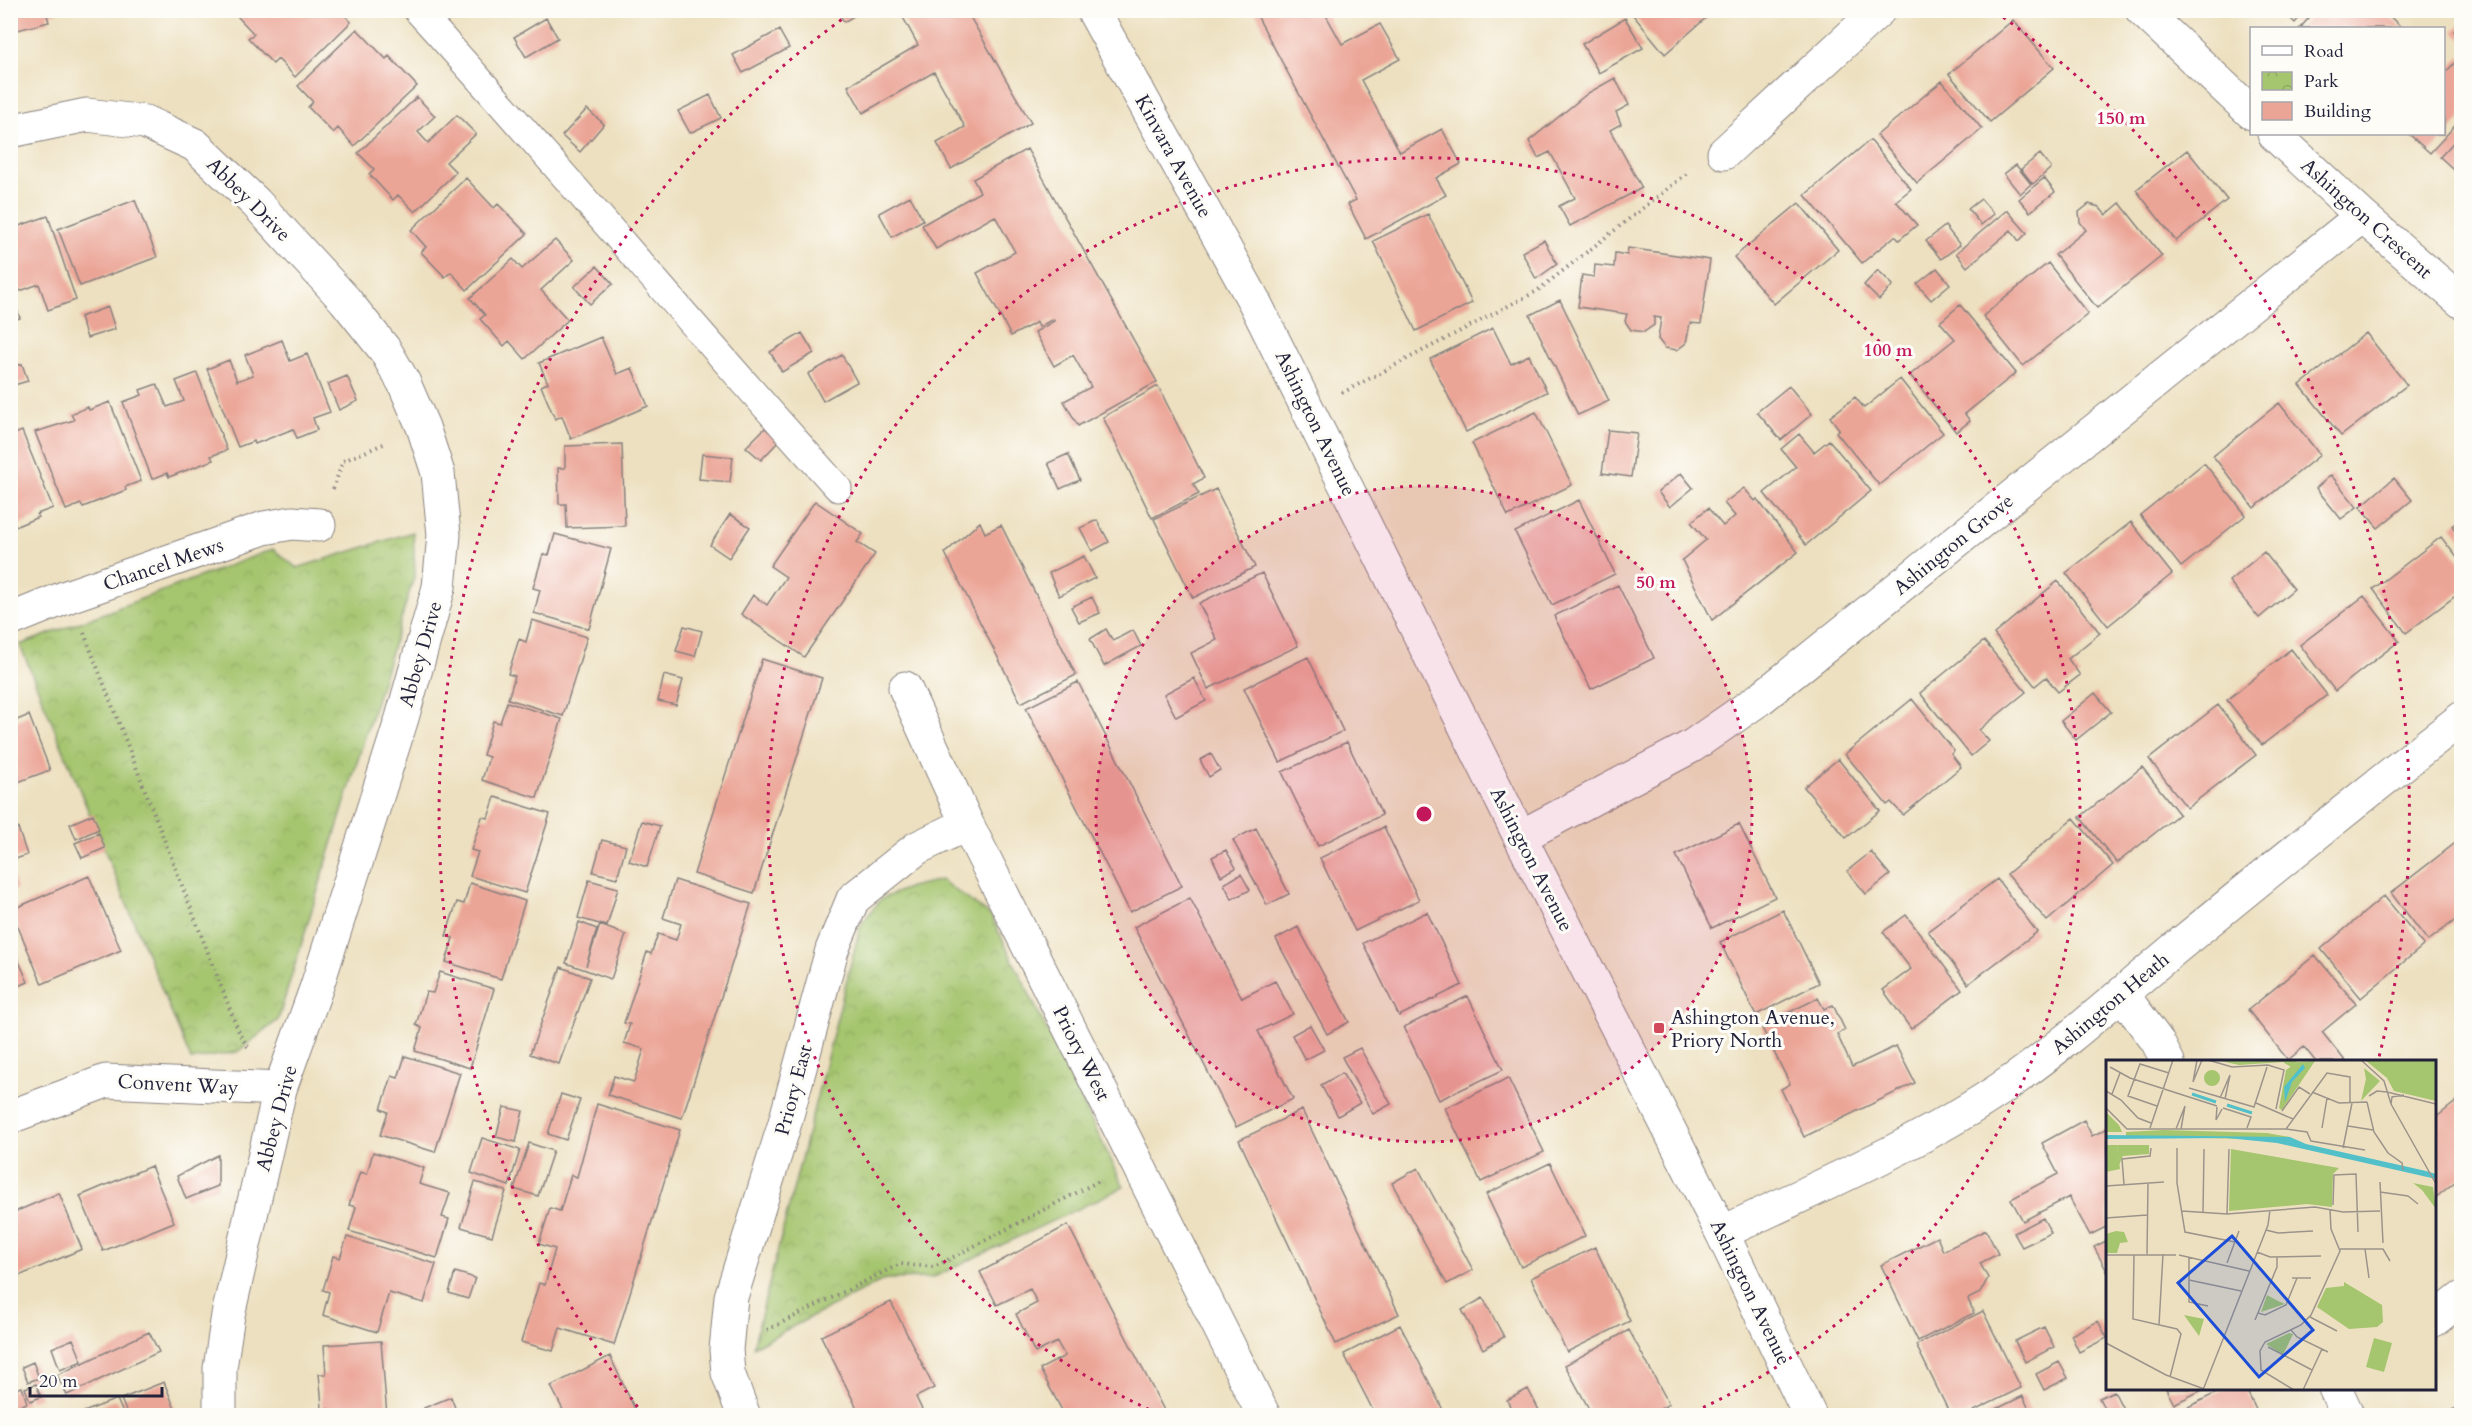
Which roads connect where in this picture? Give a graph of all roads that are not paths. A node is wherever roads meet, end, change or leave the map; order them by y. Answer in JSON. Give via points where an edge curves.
{"nodes":[{"id":1,"x":417,"y":10,"type":"edge"},
{"id":2,"x":1093,"y":10,"type":"edge"},
{"id":3,"x":1879,"y":10,"type":"edge"},
{"id":4,"x":2142,"y":10,"type":"edge"},
{"id":5,"x":2250,"y":110,"type":"edge"},
{"id":6,"x":10,"y":130,"type":"edge"},
{"id":7,"x":2275,"y":135,"type":"edge"},
{"id":8,"x":1724,"y":153,"type":"road end"},
{"id":9,"x":2362,"y":216,"type":"junction"},
{"id":10,"x":1254,"y":301,"type":"joint"},
{"id":11,"x":2462,"y":302,"type":"edge"},
{"id":12,"x":838,"y":488,"type":"dead end"},
{"id":13,"x":319,"y":525,"type":"road end"},
{"id":14,"x":10,"y":620,"type":"edge"},
{"id":15,"x":905,"y":688,"type":"dead end"},
{"id":16,"x":2462,"y":718,"type":"edge"},
{"id":17,"x":967,"y":824,"type":"junction"},
{"id":18,"x":1520,"y":837,"type":"junction"},
{"id":19,"x":2122,"y":994,"type":"junction"},
{"id":20,"x":2167,"y":1060,"type":"edge"},
{"id":21,"x":280,"y":1089,"type":"junction"},
{"id":22,"x":10,"y":1117,"type":"edge"},
{"id":23,"x":1722,"y":1233,"type":"junction"},
{"id":24,"x":2462,"y":1298,"type":"edge"},
{"id":25,"x":2436,"y":1318,"type":"edge"},
{"id":26,"x":2335,"y":1390,"type":"edge"},
{"id":27,"x":220,"y":1416,"type":"edge"},
{"id":28,"x":744,"y":1416,"type":"edge"},
{"id":29,"x":1264,"y":1416,"type":"edge"},
{"id":30,"x":1810,"y":1416,"type":"edge"},
{"id":31,"x":2348,"y":1416,"type":"edge"}],
"edges":[{"from":1,"to":12,"type":"lane"},
{"from":2,"to":10,"type":"street","name":"Kinvara Avenue"},
{"from":3,"to":8,"type":"street"},
{"from":4,"to":5,"type":"street"},
{"from":6,"to":21,"type":"street","name":"Abbey Drive","via":[[87,115],[145,122],[195,145],[256,203],[385,350],[423,427],[438,473],[444,535],[439,587],[395,740]]},
{"from":7,"to":9,"type":"street","name":"Ashington Crescent"},
{"from":9,"to":11,"type":"street","name":"Ashington Crescent"},
{"from":9,"to":18,"type":"street","name":"Ashington Grove","via":[[1761,698],[1692,746]]},
{"from":10,"to":18,"type":"street","name":"Ashington Avenue"},
{"from":13,"to":14,"type":"street","name":"Chancel Mews","via":[[292,523],[264,528]]},
{"from":15,"to":17,"type":"street","name":"Priory West"},
{"from":16,"to":19,"type":"street","name":"Ashington Heath"},
{"from":17,"to":28,"type":"street","name":"Priory East","via":[[917,848],[853,899],[832,950],[784,1126],[731,1297],[728,1373]]},
{"from":17,"to":29,"type":"street","name":"Priory West"},
{"from":18,"to":23,"type":"street","name":"Ashington Avenue"},
{"from":19,"to":20,"type":"street"},
{"from":19,"to":23,"type":"street","name":"Ashington Heath","via":[[2004,1086],[1938,1127]]},
{"from":21,"to":22,"type":"street","name":"Convent Way","via":[[106,1081]]},
{"from":21,"to":27,"type":"street","name":"Abbey Drive","via":[[228,1315],[220,1368]]},
{"from":23,"to":30,"type":"street","name":"Ashington Avenue"},
{"from":24,"to":25,"type":"street"},
{"from":26,"to":31,"type":"street"}]}
